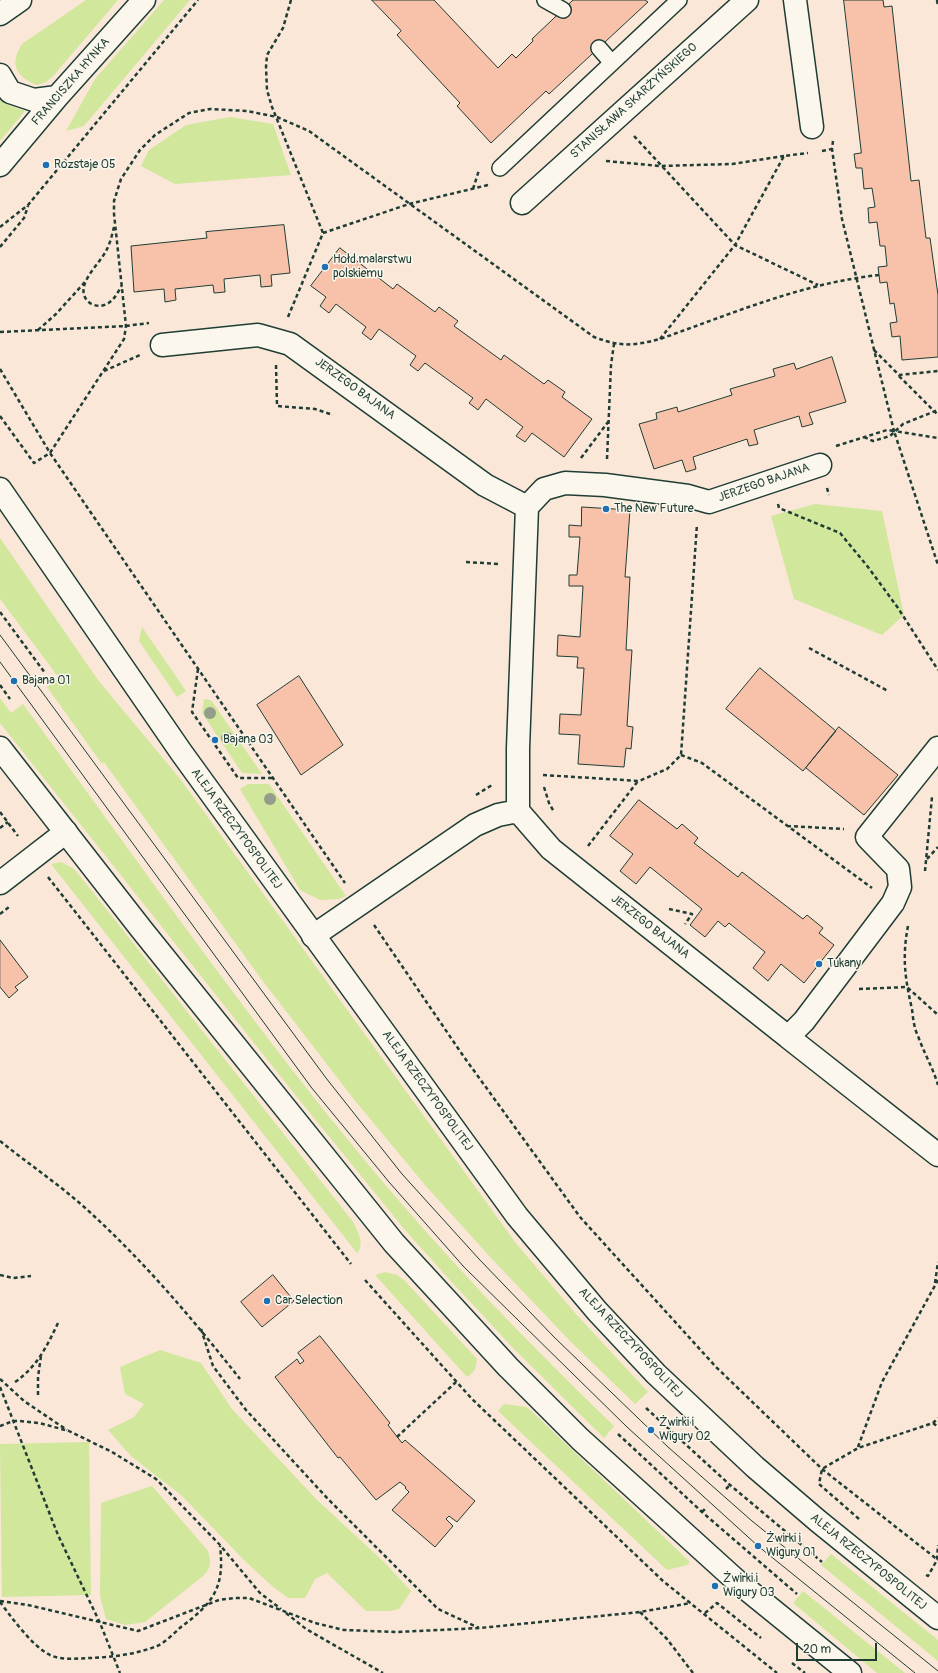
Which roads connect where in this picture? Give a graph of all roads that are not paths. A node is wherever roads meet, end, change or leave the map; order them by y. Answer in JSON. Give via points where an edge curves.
{"nodes":[{"id":1,"x":20,"y":0,"type":"edge"},
{"id":2,"x":144,"y":0,"type":"edge"},
{"id":3,"x":545,"y":0,"type":"edge"},
{"id":4,"x":679,"y":0,"type":"edge"},
{"id":5,"x":747,"y":0,"type":"edge"},
{"id":6,"x":795,"y":0,"type":"edge"},
{"id":7,"x":563,"y":10,"type":"dead end"},
{"id":8,"x":0,"y":14,"type":"edge"},
{"id":9,"x":0,"y":24,"type":"edge"},
{"id":10,"x":598,"y":48,"type":"dead end"},
{"id":11,"x":612,"y":63,"type":"junction"},
{"id":12,"x":0,"y":75,"type":"edge"},
{"id":13,"x":58,"y":97,"type":"junction"},
{"id":14,"x":812,"y":127,"type":"dead end"},
{"id":15,"x":0,"y":165,"type":"edge"},
{"id":16,"x":500,"y":168,"type":"dead end"},
{"id":17,"x":522,"y":203,"type":"road end"},
{"id":18,"x":162,"y":345,"type":"road end"},
{"id":19,"x":825,"y":456,"type":"road end"},
{"id":20,"x":0,"y":489,"type":"edge"},
{"id":21,"x":527,"y":507,"type":"junction"},
{"id":22,"x":0,"y":748,"type":"edge"},
{"id":23,"x":938,"y":748,"type":"edge"},
{"id":24,"x":518,"y":811,"type":"junction"},
{"id":25,"x":66,"y":832,"type":"junction"},
{"id":26,"x":0,"y":882,"type":"edge"},
{"id":27,"x":313,"y":936,"type":"junction"},
{"id":28,"x":788,"y":1037,"type":"junction"},
{"id":29,"x":938,"y":1155,"type":"edge"},
{"id":30,"x":938,"y":1618,"type":"edge"},
{"id":31,"x":850,"y":1673,"type":"edge"}],
"edges":[{"from":1,"to":8,"type":"main road"},
{"from":2,"to":13,"type":"main road","name":"FRANCISZKA HYNKA"},
{"from":3,"to":7,"type":"lane"},
{"from":4,"to":11,"type":"lane"},
{"from":5,"to":17,"type":"main road","name":"STANISŁAWA SKARŻYŃSKIEGO"},
{"from":6,"to":14,"type":"main road"},
{"from":8,"to":9,"type":"main road"},
{"from":10,"to":11,"type":"lane"},
{"from":11,"to":16,"type":"lane"},
{"from":12,"to":13,"type":"main road","via":[[10,92],[34,100]]},
{"from":13,"to":15,"type":"main road","name":"FRANCISZKA HYNKA"},
{"from":18,"to":21,"type":"main road","name":"JERZEGO BAJANA","via":[[258,335],[290,344],[305,352],[486,485]]},
{"from":19,"to":21,"type":"main road","name":"JERZEGO BAJANA","via":[[709,502],[688,496],[605,485],[565,483],[544,489]]},
{"from":20,"to":27,"type":"main road","name":"ALEJA RZECZYPOSPOLITEJ","via":[[181,752]]},
{"from":21,"to":24,"type":"main road"},
{"from":22,"to":25,"type":"main road"},
{"from":23,"to":28,"type":"main road","via":[[867,837],[898,869],[900,887],[893,903],[804,1021]]},
{"from":24,"to":27,"type":"main road","via":[[498,815],[475,825]]},
{"from":24,"to":28,"type":"main road","name":"JERZEGO BAJANA","via":[[551,849]]},
{"from":25,"to":26,"type":"main road"},
{"from":25,"to":31,"type":"main road","via":[[394,1243],[508,1367],[580,1439],[739,1583]]},
{"from":27,"to":30,"type":"main road","name":"ALEJA RZECZYPOSPOLITEJ","via":[[517,1216],[597,1311],[656,1374],[754,1467]]},
{"from":28,"to":29,"type":"main road","name":"JERZEGO BAJANA"}]}
